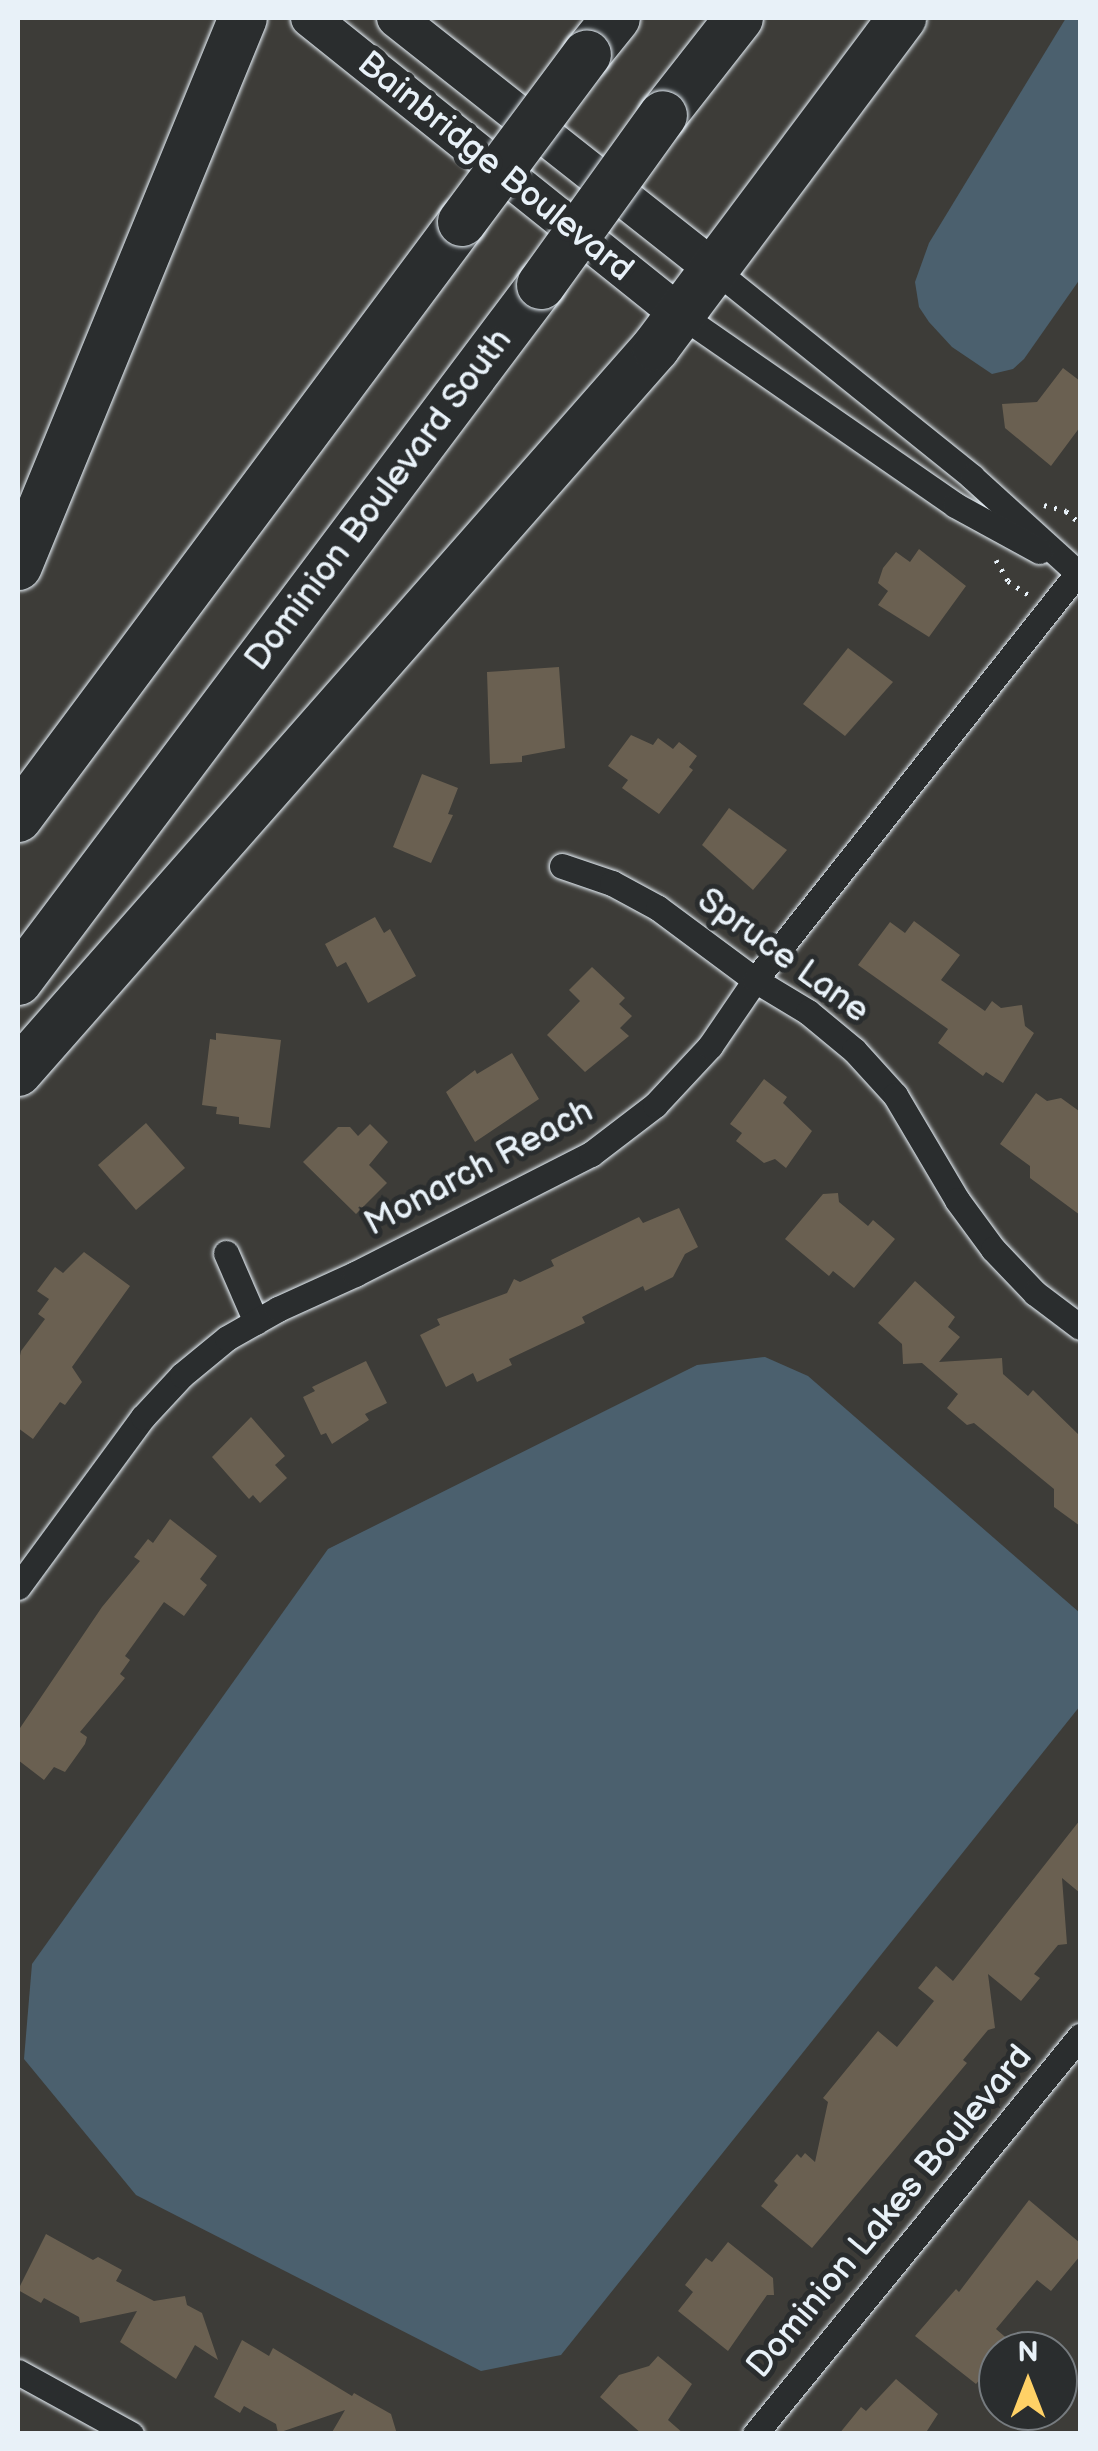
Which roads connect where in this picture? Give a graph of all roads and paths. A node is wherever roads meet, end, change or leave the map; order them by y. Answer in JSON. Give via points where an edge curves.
{"nodes":[{"id":1,"x":243,"y":18,"type":"edge"},
{"id":2,"x":310,"y":18,"type":"edge"},
{"id":3,"x":396,"y":18,"type":"edge"},
{"id":4,"x":739,"y":18,"type":"edge"},
{"id":5,"x":902,"y":18,"type":"edge"},
{"id":6,"x":601,"y":36,"type":"edge"},
{"id":7,"x":714,"y":270,"type":"junction"},
{"id":8,"x":681,"y":315,"type":"junction"},
{"id":9,"x":18,"y":566,"type":"edge"},
{"id":10,"x":1080,"y":572,"type":"edge"},
{"id":11,"x":18,"y":818,"type":"edge"},
{"id":12,"x":562,"y":866,"type":"dead end"},
{"id":13,"x":754,"y":980,"type":"junction"},
{"id":14,"x":18,"y":981,"type":"edge"},
{"id":15,"x":18,"y":1072,"type":"edge"},
{"id":16,"x":226,"y":1253,"type":"dead end"},
{"id":17,"x":256,"y":1322,"type":"junction"},
{"id":18,"x":1080,"y":1327,"type":"edge"},
{"id":19,"x":18,"y":1587,"type":"edge"},
{"id":20,"x":1080,"y":2036,"type":"edge"},
{"id":21,"x":18,"y":2372,"type":"edge"},
{"id":22,"x":132,"y":2434,"type":"edge"},
{"id":23,"x":755,"y":2434,"type":"edge"}],
"edges":[{"from":1,"to":9,"type":"highway"},
{"from":2,"to":8,"type":"main road","name":"Bainbridge Boulevard"},
{"from":3,"to":7,"type":"main road","name":"Bainbridge Boulevard"},
{"from":4,"to":14,"type":"highway","name":"Dominion Boulevard South","bridge":true},
{"from":5,"to":7,"type":"highway"},
{"from":6,"to":11,"type":"highway","bridge":true},
{"from":7,"to":8,"type":"highway"},
{"from":7,"to":10,"type":"street"},
{"from":8,"to":10,"type":"street","via":[[955,505]]},
{"from":8,"to":15,"type":"highway"},
{"from":10,"to":13,"type":"street","name":"Monarch Reach"},
{"from":12,"to":13,"type":"street","name":"Spruce Lane","via":[[658,908]]},
{"from":13,"to":17,"type":"street","name":"Monarch Reach","via":[[688,1070],[591,1154]]},
{"from":13,"to":18,"type":"street","name":"Spruce Lane","via":[[854,1050],[895,1095],[993,1249],[1035,1294]]},
{"from":16,"to":17,"type":"street"},
{"from":17,"to":19,"type":"street","name":"Monarch Reach","via":[[182,1374],[143,1417]]},
{"from":20,"to":23,"type":"street","name":"Dominion Lakes Boulevard"},
{"from":21,"to":22,"type":"street"}]}
